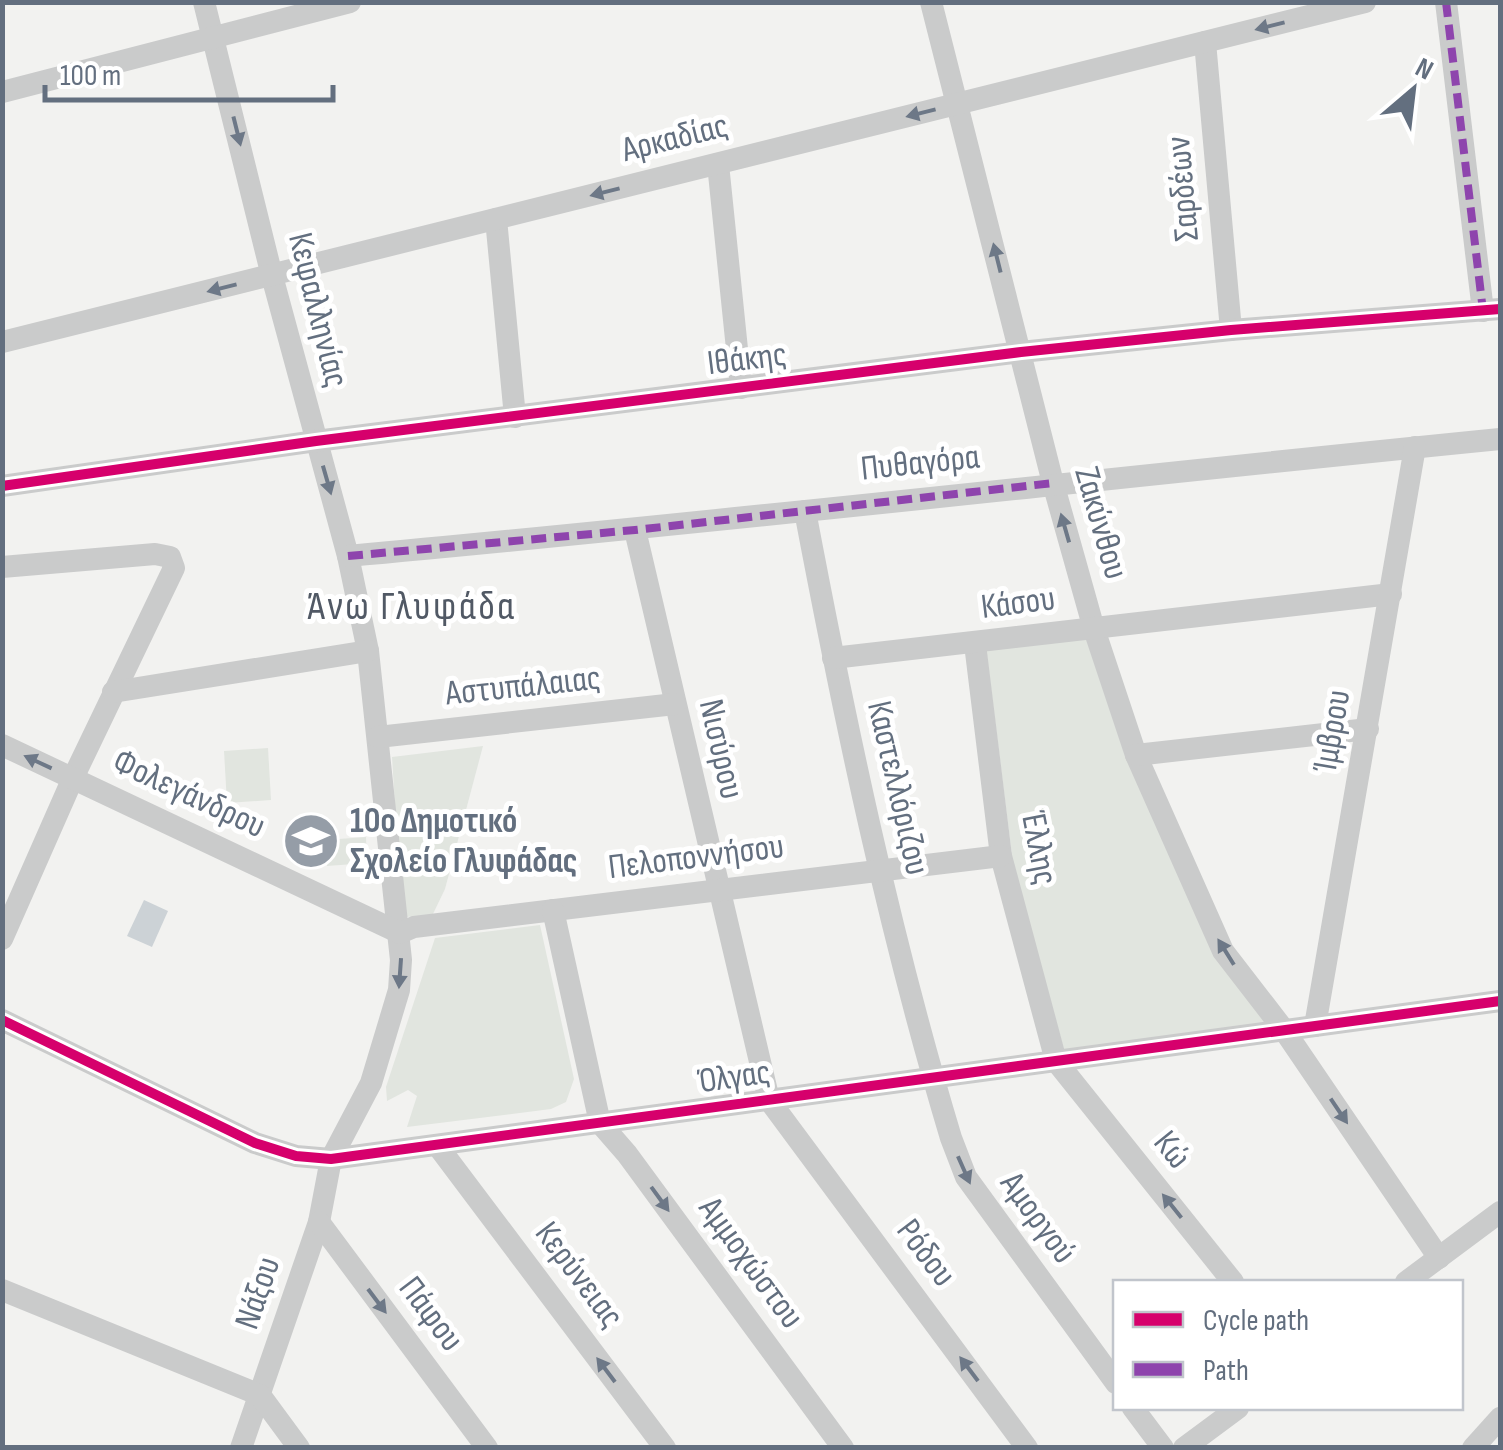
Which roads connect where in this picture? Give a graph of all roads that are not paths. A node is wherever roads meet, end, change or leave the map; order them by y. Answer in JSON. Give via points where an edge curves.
{"nodes":[{"id":1,"x":204,"y":2,"type":"edge"},
{"id":2,"x":350,"y":2,"type":"edge"},
{"id":3,"x":931,"y":2,"type":"edge"},
{"id":4,"x":1365,"y":2,"type":"edge"},
{"id":5,"x":1446,"y":2,"type":"edge"},
{"id":6,"x":214,"y":36,"type":"junction"},
{"id":7,"x":1206,"y":42,"type":"junction"},
{"id":8,"x":2,"y":92,"type":"edge"},
{"id":9,"x":957,"y":104,"type":"junction"},
{"id":10,"x":718,"y":164,"type":"junction"},
{"id":11,"x":496,"y":219,"type":"junction"},
{"id":12,"x":272,"y":276,"type":"junction"},
{"id":13,"x":1492,"y":310,"type":"edge"},
{"id":14,"x":1231,"y":330,"type":"junction"},
{"id":15,"x":2,"y":342,"type":"edge"},
{"id":16,"x":1021,"y":352,"type":"junction"},
{"id":17,"x":741,"y":388,"type":"junction"},
{"id":18,"x":515,"y":416,"type":"junction"},
{"id":19,"x":1500,"y":439,"type":"edge"},
{"id":20,"x":316,"y":441,"type":"junction"},
{"id":21,"x":1415,"y":447,"type":"junction"},
{"id":22,"x":1052,"y":483,"type":"junction"},
{"id":23,"x":2,"y":486,"type":"edge"},
{"id":24,"x":806,"y":511,"type":"junction"},
{"id":25,"x":634,"y":530,"type":"junction"},
{"id":26,"x":348,"y":556,"type":"junction"},
{"id":27,"x":2,"y":567,"type":"edge"},
{"id":28,"x":1391,"y":594,"type":"junction"},
{"id":29,"x":1094,"y":629,"type":"junction"},
{"id":30,"x":975,"y":644,"type":"junction"},
{"id":31,"x":368,"y":651,"type":"junction"},
{"id":32,"x":833,"y":658,"type":"junction"},
{"id":33,"x":113,"y":692,"type":"junction"},
{"id":34,"x":675,"y":704,"type":"junction"},
{"id":35,"x":1368,"y":729,"type":"junction"},
{"id":36,"x":378,"y":737,"type":"junction"},
{"id":37,"x":2,"y":745,"type":"edge"},
{"id":38,"x":1136,"y":754,"type":"junction"},
{"id":39,"x":73,"y":778,"type":"junction"},
{"id":40,"x":1001,"y":856,"type":"junction"},
{"id":41,"x":880,"y":872,"type":"junction"},
{"id":42,"x":718,"y":888,"type":"junction"},
{"id":43,"x":553,"y":910,"type":"junction"},
{"id":44,"x":400,"y":933,"type":"junction"},
{"id":45,"x":2,"y":939,"type":"edge"},
{"id":46,"x":1500,"y":1001,"type":"edge"},
{"id":47,"x":2,"y":1020,"type":"edge"},
{"id":48,"x":1315,"y":1026,"type":"junction"},
{"id":49,"x":1284,"y":1030,"type":"junction"},
{"id":50,"x":1056,"y":1061,"type":"junction"},
{"id":51,"x":933,"y":1078,"type":"junction"},
{"id":52,"x":769,"y":1100,"type":"junction"},
{"id":53,"x":600,"y":1123,"type":"junction"},
{"id":54,"x":436,"y":1145,"type":"junction"},
{"id":55,"x":332,"y":1159,"type":"junction"},
{"id":56,"x":1500,"y":1212,"type":"edge"},
{"id":57,"x":319,"y":1222,"type":"junction"},
{"id":58,"x":1439,"y":1258,"type":"junction"},
{"id":59,"x":1231,"y":1280,"type":"edge"},
{"id":60,"x":1409,"y":1280,"type":"edge"},
{"id":61,"x":2,"y":1290,"type":"edge"},
{"id":62,"x":1113,"y":1379,"type":"edge"},
{"id":63,"x":260,"y":1394,"type":"junction"},
{"id":64,"x":1135,"y":1410,"type":"edge"},
{"id":65,"x":1236,"y":1410,"type":"edge"},
{"id":66,"x":1500,"y":1418,"type":"edge"},
{"id":67,"x":1196,"y":1444,"type":"edge"},
{"id":68,"x":241,"y":1448,"type":"edge"},
{"id":69,"x":300,"y":1448,"type":"edge"},
{"id":70,"x":487,"y":1448,"type":"edge"},
{"id":71,"x":665,"y":1448,"type":"edge"},
{"id":72,"x":843,"y":1448,"type":"edge"},
{"id":73,"x":1027,"y":1448,"type":"edge"},
{"id":74,"x":1163,"y":1448,"type":"edge"},
{"id":75,"x":1474,"y":1448,"type":"edge"}],
"edges":[{"from":1,"to":6,"type":"street","name":"Κεφαλληνίας"},
{"from":2,"to":6,"type":"street"},
{"from":3,"to":9,"type":"street","name":"Ζακύνθου"},
{"from":4,"to":7,"type":"street","name":"Αρκαδίας","one_way":true},
{"from":5,"to":13,"type":"street"},
{"from":6,"to":8,"type":"street"},
{"from":6,"to":12,"type":"street","name":"Κεφαλληνίας","one_way":true},
{"from":7,"to":9,"type":"street","name":"Αρκαδίας"},
{"from":7,"to":14,"type":"street","name":"Σαρδέων"},
{"from":9,"to":10,"type":"street","name":"Αρκαδίας","one_way":true},
{"from":16,"to":9,"type":"street","name":"Ζακύνθου","one_way":true},
{"from":10,"to":11,"type":"street","name":"Αρκαδίας","one_way":true},
{"from":10,"to":17,"type":"street"},
{"from":11,"to":12,"type":"street","name":"Αρκαδίας"},
{"from":11,"to":18,"type":"street"},
{"from":12,"to":15,"type":"street","name":"Αρκαδίας","one_way":true},
{"from":12,"to":20,"type":"street","name":"Κεφαλληνίας"},
{"from":13,"to":14,"type":"street","name":"Ιθάκης"},
{"from":14,"to":16,"type":"street","name":"Ιθάκης"},
{"from":16,"to":17,"type":"street","name":"Ιθάκης"},
{"from":16,"to":22,"type":"street","name":"Ζακύνθου"},
{"from":17,"to":18,"type":"street","name":"Ιθάκης"},
{"from":18,"to":20,"type":"street","name":"Ιθάκης"},
{"from":19,"to":21,"type":"street","name":"Πυθαγόρα"},
{"from":20,"to":23,"type":"street","name":"Ιθάκης"},
{"from":20,"to":26,"type":"street","name":"Κεφαλληνίας","one_way":true},
{"from":21,"to":22,"type":"street","name":"Πυθαγόρα"},
{"from":21,"to":28,"type":"street","name":"Ίμβρου"},
{"from":22,"to":24,"type":"street","name":"Πυθαγόρα"},
{"from":29,"to":22,"type":"street","name":"Ζακύνθου","one_way":true},
{"from":24,"to":25,"type":"street","name":"Πυθαγόρα"},
{"from":24,"to":32,"type":"street","name":"Καστελλόριζου"},
{"from":25,"to":26,"type":"street","name":"Πυθαγόρα"},
{"from":25,"to":34,"type":"street","name":"Νισύρου"},
{"from":26,"to":31,"type":"street","name":"Κεφαλληνίας"},
{"from":27,"to":33,"type":"street","via":[[170,557],[172,574]]},
{"from":28,"to":29,"type":"street","name":"Κάσου"},
{"from":28,"to":35,"type":"street","name":"Ίμβρου"},
{"from":29,"to":30,"type":"street","name":"Κάσου"},
{"from":29,"to":38,"type":"street","name":"Ζακύνθου"},
{"from":30,"to":32,"type":"street","name":"Κάσου"},
{"from":30,"to":40,"type":"street","name":"Έλλης"},
{"from":31,"to":33,"type":"street"},
{"from":31,"to":36,"type":"street","name":"Κεφαλληνίας"},
{"from":32,"to":41,"type":"street","name":"Καστελλόριζου"},
{"from":33,"to":39,"type":"street"},
{"from":34,"to":36,"type":"street","name":"Αστυπάλαιας"},
{"from":34,"to":42,"type":"street","name":"Νισύρου"},
{"from":35,"to":38,"type":"street"},
{"from":35,"to":48,"type":"street","name":"Ίμβρου"},
{"from":36,"to":44,"type":"street","name":"Κεφαλληνίας"},
{"from":39,"to":37,"type":"street","name":"Φολεγάνδρου","one_way":true},
{"from":49,"to":38,"type":"street","name":"Ζακύνθου","one_way":true,"via":[[1223,950]]},
{"from":39,"to":44,"type":"street","name":"Φολεγάνδρου"},
{"from":39,"to":45,"type":"street"},
{"from":40,"to":41,"type":"street","name":"Πελοποννήσου"},
{"from":40,"to":50,"type":"street","name":"Έλλης"},
{"from":41,"to":42,"type":"street","name":"Πελοποννήσου"},
{"from":41,"to":51,"type":"street","name":"Καστελλόριζου"},
{"from":42,"to":43,"type":"street","name":"Πελοποννήσου"},
{"from":42,"to":52,"type":"street","name":"Νισύρου"},
{"from":43,"to":44,"type":"street","name":"Πελοποννήσου"},
{"from":43,"to":53,"type":"street"},
{"from":44,"to":55,"type":"street","name":"Κεφαλληνίας","one_way":true,"via":[[399,990],[388,1031]]},
{"from":46,"to":48,"type":"street","name":"Όλγας"},
{"from":47,"to":55,"type":"street","name":"Όλγας","via":[[255,1143]]},
{"from":48,"to":49,"type":"street","name":"Όλγας"},
{"from":49,"to":50,"type":"street","name":"Όλγας"},
{"from":49,"to":58,"type":"street","name":"Ζακύνθου","one_way":true},
{"from":50,"to":51,"type":"street","name":"Όλγας"},
{"from":59,"to":50,"type":"street","name":"Κώ","one_way":true},
{"from":51,"to":52,"type":"street","name":"Όλγας"},
{"from":51,"to":62,"type":"street","name":"Αμοργού","one_way":true,"via":[[966,1178]]},
{"from":52,"to":53,"type":"street","name":"Όλγας"},
{"from":73,"to":52,"type":"street","name":"Ρόδου","one_way":true},
{"from":53,"to":54,"type":"street","name":"Όλγας"},
{"from":53,"to":72,"type":"street","name":"Αμμοχώστου","one_way":true},
{"from":54,"to":55,"type":"street","name":"Όλγας"},
{"from":71,"to":54,"type":"street","name":"Κερύνειας","one_way":true},
{"from":55,"to":57,"type":"street","name":"Νάξου"},
{"from":56,"to":58,"type":"street"},
{"from":57,"to":63,"type":"street","name":"Νάξου"},
{"from":57,"to":70,"type":"street","name":"Πάφου","one_way":true},
{"from":58,"to":60,"type":"street"},
{"from":61,"to":63,"type":"street"},
{"from":63,"to":68,"type":"street","name":"Νάξου"},
{"from":63,"to":69,"type":"street"},
{"from":64,"to":74,"type":"street"},
{"from":65,"to":67,"type":"street"},
{"from":66,"to":75,"type":"street"}]}
